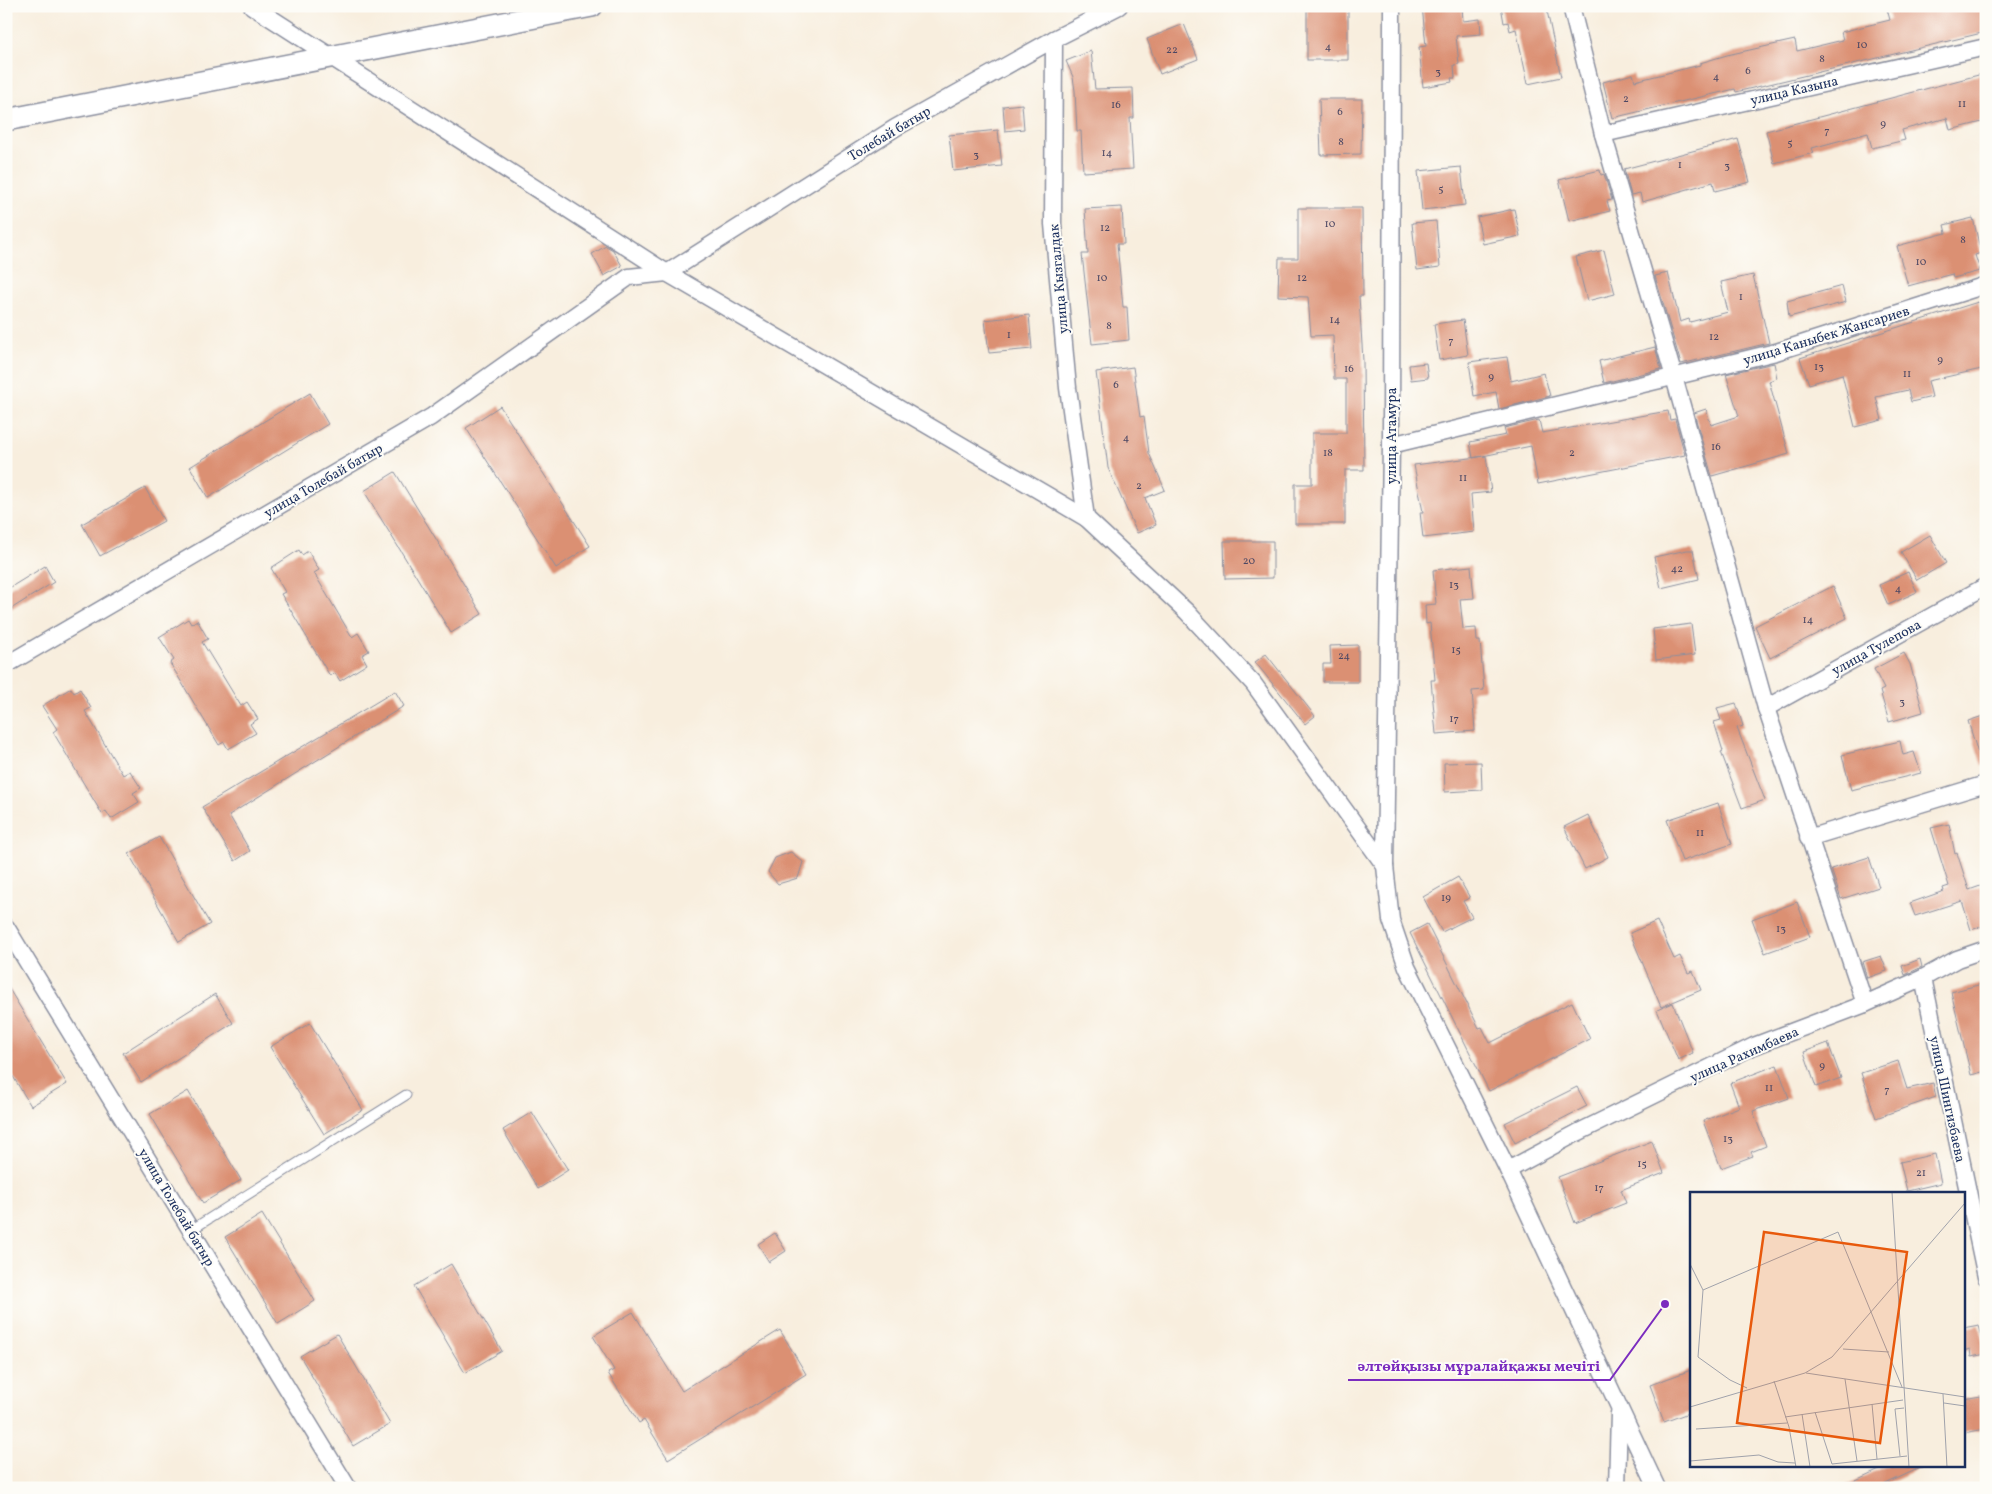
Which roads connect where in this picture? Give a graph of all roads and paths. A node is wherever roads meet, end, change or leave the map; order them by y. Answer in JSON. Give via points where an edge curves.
{"nodes":[{"id":1,"x":252,"y":6,"type":"edge"},
{"id":2,"x":592,"y":6,"type":"edge"},
{"id":3,"x":1119,"y":6,"type":"edge"},
{"id":4,"x":1392,"y":6,"type":"edge"},
{"id":5,"x":1571,"y":6,"type":"edge"},
{"id":6,"x":1054,"y":39,"type":"junction"},
{"id":7,"x":1986,"y":47,"type":"edge"},
{"id":8,"x":330,"y":56,"type":"junction"},
{"id":9,"x":6,"y":120,"type":"edge"},
{"id":10,"x":1603,"y":134,"type":"junction"},
{"id":11,"x":667,"y":273,"type":"junction"},
{"id":12,"x":1986,"y":285,"type":"edge"},
{"id":13,"x":1670,"y":378,"type":"junction"},
{"id":14,"x":1391,"y":445,"type":"junction"},
{"id":15,"x":1086,"y":518,"type":"junction"},
{"id":16,"x":1986,"y":586,"type":"edge"},
{"id":17,"x":6,"y":664,"type":"edge"},
{"id":18,"x":1766,"y":708,"type":"junction"},
{"id":19,"x":1986,"y":784,"type":"edge"},
{"id":20,"x":1808,"y":838,"type":"junction"},
{"id":21,"x":1385,"y":866,"type":"junction"},
{"id":22,"x":6,"y":927,"type":"edge"},
{"id":23,"x":1986,"y":949,"type":"edge"},
{"id":24,"x":1923,"y":978,"type":"junction"},
{"id":25,"x":1865,"y":1004,"type":"junction"},
{"id":26,"x":406,"y":1095,"type":"dead end"},
{"id":27,"x":1508,"y":1170,"type":"junction"},
{"id":28,"x":191,"y":1230,"type":"junction"},
{"id":29,"x":1986,"y":1277,"type":"edge"},
{"id":30,"x":1619,"y":1411,"type":"junction"},
{"id":31,"x":348,"y":1488,"type":"edge"},
{"id":32,"x":1617,"y":1488,"type":"edge"},
{"id":33,"x":1657,"y":1488,"type":"edge"}],
"edges":[{"from":1,"to":8,"type":"street"},
{"from":2,"to":8,"type":"street"},
{"from":3,"to":6,"type":"street","name":"Толебай батыр"},
{"from":4,"to":14,"type":"street","name":"улица Атамура"},
{"from":5,"to":10,"type":"street"},
{"from":6,"to":11,"type":"street","name":"Толебай батыр","via":[[894,128]]},
{"from":6,"to":15,"type":"street","name":"улица Кызгалдак","via":[[1053,224],[1068,388]]},
{"from":7,"to":10,"type":"street","name":"улица Казына"},
{"from":8,"to":9,"type":"street"},
{"from":8,"to":11,"type":"street"},
{"from":10,"to":13,"type":"street"},
{"from":11,"to":15,"type":"street"},
{"from":11,"to":17,"type":"street","name":"улица Толебай батыр","via":[[629,277],[431,417]]},
{"from":12,"to":13,"type":"street","name":"улица Каныбек Жансариев","via":[[1776,352]]},
{"from":13,"to":14,"type":"street","name":"улица Каныбек Жансариев"},
{"from":13,"to":18,"type":"street"},
{"from":14,"to":21,"type":"street","name":"улица Атамура"},
{"from":15,"to":21,"type":"street","via":[[1187,612],[1253,682]]},
{"from":16,"to":18,"type":"street","name":"улица Тулепова"},
{"from":18,"to":20,"type":"street"},
{"from":19,"to":20,"type":"street"},
{"from":20,"to":25,"type":"street"},
{"from":21,"to":27,"type":"street","name":"улица Атамура","via":[[1390,920],[1407,967]]},
{"from":22,"to":28,"type":"street","name":"улица Толебай батыр"},
{"from":23,"to":24,"type":"street","name":"улица Рахимбаева","via":[[1957,959]]},
{"from":24,"to":25,"type":"street","name":"улица Рахимбаева"},
{"from":24,"to":29,"type":"street","name":"улица Шингизбаева"},
{"from":25,"to":27,"type":"street","name":"улица Рахимбаева","via":[[1754,1046]]},
{"from":26,"to":28,"type":"lane"},
{"from":27,"to":30,"type":"street","name":"улица Атамура"},
{"from":28,"to":31,"type":"street","name":"улица Толебай батыр"},
{"from":30,"to":32,"type":"street"},
{"from":30,"to":33,"type":"street","name":"улица Атамура"}]}
